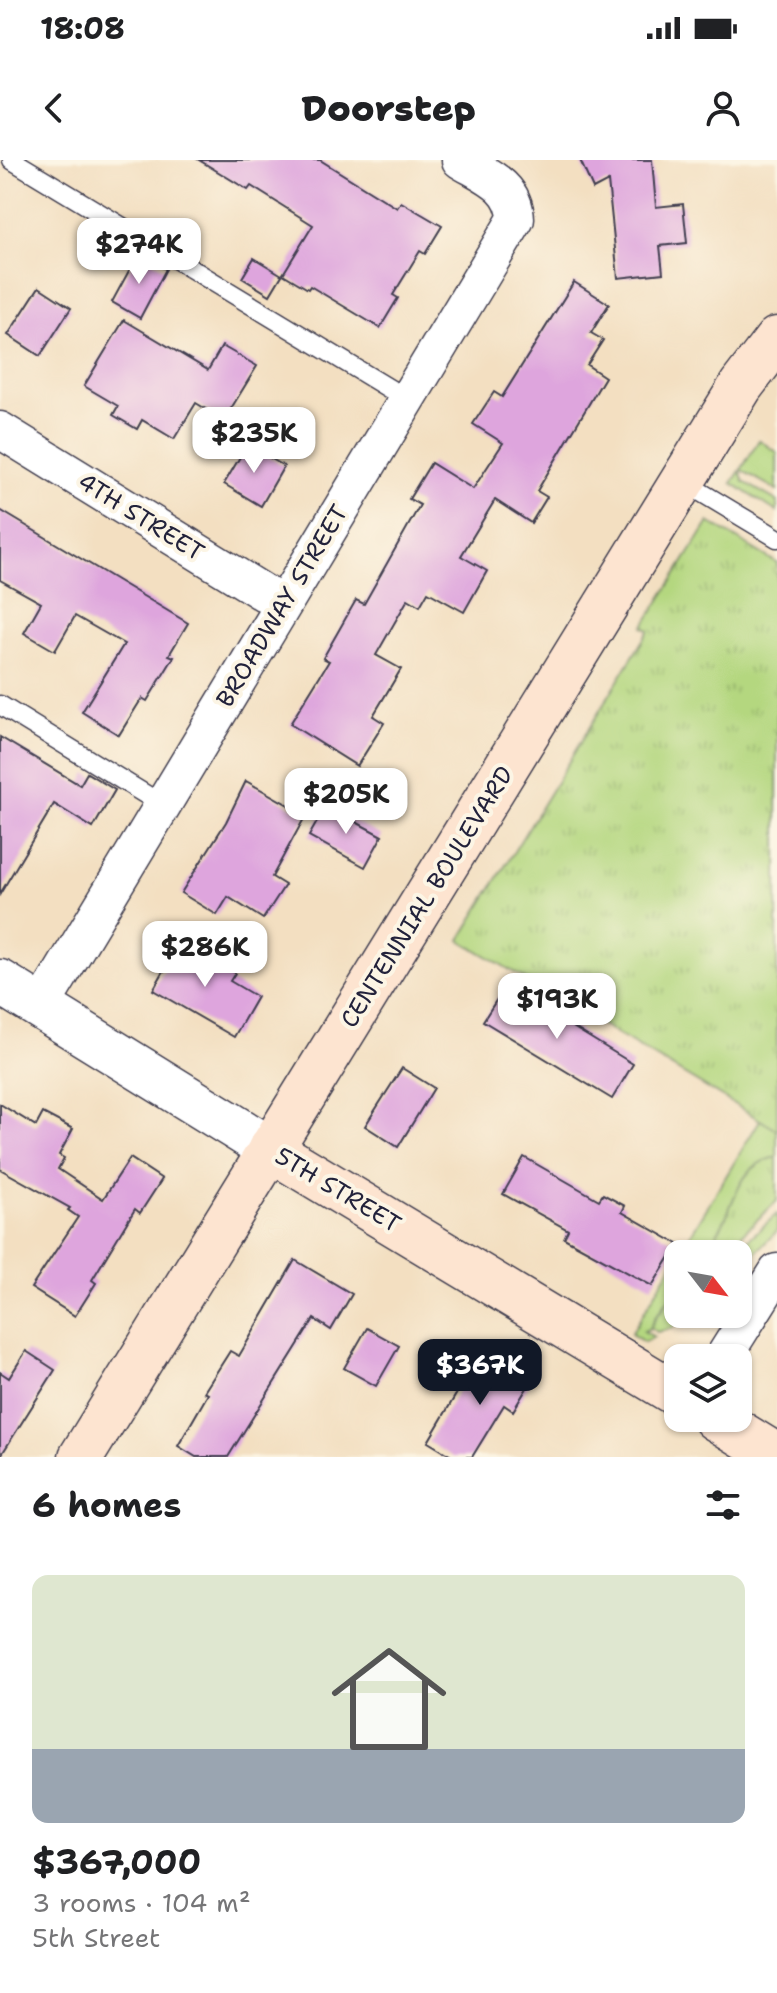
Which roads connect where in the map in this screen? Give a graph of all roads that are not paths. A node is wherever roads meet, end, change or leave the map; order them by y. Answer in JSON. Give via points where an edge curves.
{"nodes":[{"id":1,"x":12,"y":160,"type":"edge"},
{"id":2,"x":460,"y":160,"type":"edge"},
{"id":3,"x":777,"y":339,"type":"edge"},
{"id":4,"x":408,"y":400,"type":"junction"},
{"id":5,"x":0,"y":430,"type":"edge"},
{"id":6,"x":684,"y":482,"type":"junction"},
{"id":7,"x":777,"y":538,"type":"edge"},
{"id":8,"x":282,"y":604,"type":"junction"},
{"id":9,"x":0,"y":705,"type":"edge"},
{"id":10,"x":161,"y":804,"type":"junction"},
{"id":11,"x":0,"y":982,"type":"edge"},
{"id":12,"x":41,"y":1007,"type":"junction"},
{"id":13,"x":270,"y":1149,"type":"junction"},
{"id":14,"x":777,"y":1272,"type":"edge"},
{"id":15,"x":732,"y":1344,"type":"edge"},
{"id":16,"x":664,"y":1387,"type":"edge"},
{"id":17,"x":738,"y":1432,"type":"edge"},
{"id":18,"x":777,"y":1456,"type":"edge"},
{"id":19,"x":81,"y":1457,"type":"edge"}],
"edges":[{"from":1,"to":4,"type":"lane"},
{"from":2,"to":4,"type":"street","name":"BROADWAY STREET","via":[[502,186],[516,203],[516,219]]},
{"from":3,"to":6,"type":"main road","name":"CENTENNIAL BOULEVARD","via":[[741,386]]},
{"from":4,"to":8,"type":"street","name":"BROADWAY STREET"},
{"from":5,"to":8,"type":"street","name":"4TH STREET"},
{"from":6,"to":7,"type":"lane"},
{"from":6,"to":13,"type":"main road","name":"CENTENNIAL BOULEVARD"},
{"from":8,"to":10,"type":"street","name":"BROADWAY STREET"},
{"from":9,"to":10,"type":"lane"},
{"from":10,"to":12,"type":"street","name":"BROADWAY STREET"},
{"from":11,"to":12,"type":"street","name":"5TH STREET"},
{"from":12,"to":13,"type":"street","name":"5TH STREET"},
{"from":13,"to":16,"type":"main road","name":"5TH STREET"},
{"from":13,"to":19,"type":"main road","name":"CENTENNIAL BOULEVARD"},
{"from":14,"to":15,"type":"street"},
{"from":17,"to":18,"type":"main road"}]}
